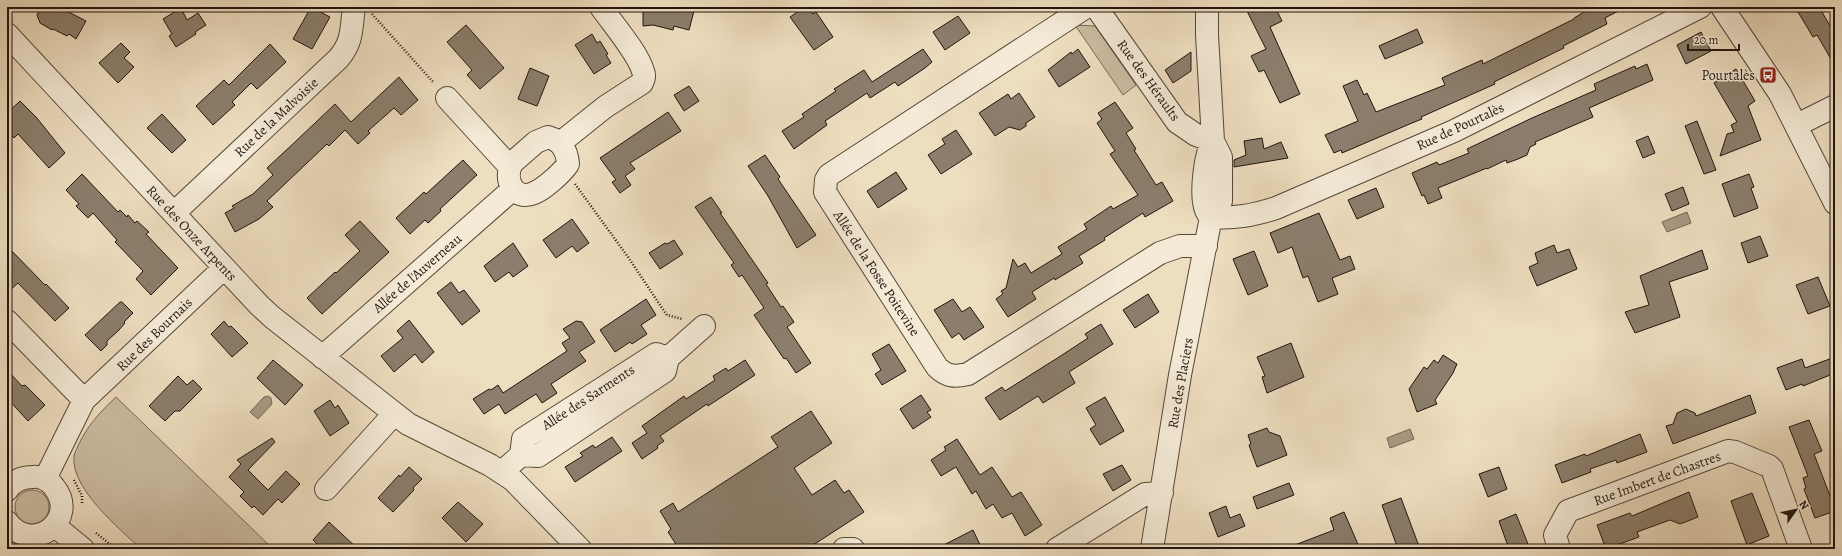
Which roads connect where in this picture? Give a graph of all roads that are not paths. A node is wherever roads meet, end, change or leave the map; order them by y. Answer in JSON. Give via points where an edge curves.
{"nodes":[{"id":1,"x":600,"y":7,"type":"edge"},
{"id":2,"x":1086,"y":7,"type":"edge"},
{"id":3,"x":1096,"y":7,"type":"edge"},
{"id":4,"x":1207,"y":7,"type":"edge"},
{"id":5,"x":1700,"y":7,"type":"edge"},
{"id":6,"x":1722,"y":7,"type":"edge"},
{"id":7,"x":361,"y":9,"type":"edge"},
{"id":8,"x":7,"y":34,"type":"edge"},
{"id":9,"x":447,"y":98,"type":"road end"},
{"id":10,"x":1835,"y":106,"type":"edge"},
{"id":11,"x":1796,"y":125,"type":"junction"},
{"id":12,"x":1213,"y":141,"type":"junction"},
{"id":13,"x":560,"y":144,"type":"junction"},
{"id":14,"x":510,"y":167,"type":"junction"},
{"id":15,"x":513,"y":189,"type":"junction"},
{"id":16,"x":1835,"y":203,"type":"edge"},
{"id":17,"x":174,"y":213,"type":"junction"},
{"id":18,"x":1212,"y":217,"type":"junction"},
{"id":19,"x":1206,"y":246,"type":"junction"},
{"id":20,"x":224,"y":268,"type":"junction"},
{"id":21,"x":7,"y":321,"type":"edge"},
{"id":22,"x":704,"y":326,"type":"road end"},
{"id":23,"x":323,"y":358,"type":"junction"},
{"id":24,"x":84,"y":400,"type":"junction"},
{"id":25,"x":394,"y":414,"type":"junction"},
{"id":26,"x":502,"y":472,"type":"junction"},
{"id":27,"x":45,"y":479,"type":"junction"},
{"id":28,"x":8,"y":487,"type":"edge"},
{"id":29,"x":326,"y":489,"type":"dead end"},
{"id":30,"x":1162,"y":493,"type":"junction"},
{"id":31,"x":55,"y":526,"type":"junction"},
{"id":32,"x":12,"y":535,"type":"edge"},
{"id":33,"x":83,"y":549,"type":"edge"},
{"id":34,"x":580,"y":549,"type":"edge"},
{"id":35,"x":844,"y":549,"type":"edge"},
{"id":36,"x":853,"y":549,"type":"edge"},
{"id":37,"x":1057,"y":549,"type":"edge"},
{"id":38,"x":1152,"y":549,"type":"edge"},
{"id":39,"x":1559,"y":549,"type":"edge"},
{"id":40,"x":1801,"y":549,"type":"edge"}],
"edges":[{"from":1,"to":13,"type":"street","via":[[635,55],[644,77],[642,83],[601,110]]},
{"from":2,"to":19,"type":"street","name":"Allée de la Fosse Poitevine","via":[[829,175],[825,192],[937,367],[944,374],[955,377],[968,374],[1160,253],[1180,246]]},
{"from":3,"to":12,"type":"street","name":"Rue des Héraults","via":[[1178,122],[1196,135]]},
{"from":4,"to":12,"type":"street","name":"Rue des Placiers"},
{"from":5,"to":18,"type":"street","name":"Rue de Pourtalès","via":[[1454,131],[1297,199],[1253,215],[1237,218]]},
{"from":6,"to":11,"type":"street","via":[[1768,75]]},
{"from":7,"to":17,"type":"street","name":"Rue de la Malvoisie","via":[[349,43],[338,59]]},
{"from":8,"to":17,"type":"street","name":"Rue des Onze Arpents"},
{"from":9,"to":14,"type":"street"},
{"from":10,"to":11,"type":"street"},
{"from":11,"to":16,"type":"street"},
{"from":12,"to":18,"type":"street","name":"Rue des Placiers","via":[[1221,157],[1221,201]]},
{"from":13,"to":14,"type":"street","via":[[555,139],[543,138]]},
{"from":13,"to":15,"type":"street","via":[[568,157],[568,164],[563,170],[535,193],[522,194]]},
{"from":14,"to":15,"type":"street","via":[[508,174]]},
{"from":15,"to":23,"type":"street","name":"Allée de l'Auverneau"},
{"from":17,"to":20,"type":"street","name":"Rue des Onze Arpents"},
{"from":18,"to":19,"type":"street","name":"Rue des Placiers"},
{"from":19,"to":30,"type":"street","name":"Rue des Placiers","via":[[1180,375]]},
{"from":20,"to":23,"type":"street","name":"Rue des Onze Arpents","via":[[259,305]]},
{"from":20,"to":24,"type":"street","name":"Rue des Bournais"},
{"from":21,"to":24,"type":"street"},
{"from":22,"to":26,"type":"street","name":"Allée des Sarments","via":[[668,358],[665,372],[538,456],[521,455]]},
{"from":23,"to":25,"type":"street","name":"Rue des Onze Arpents"},
{"from":24,"to":27,"type":"street","name":"Rue des Bournais"},
{"from":25,"to":26,"type":"street","name":"Rue des Onze Arpents","via":[[422,432]]},
{"from":25,"to":29,"type":"street"},
{"from":26,"to":34,"type":"street","name":"Rue des Onze Arpents","via":[[525,491]]},
{"from":27,"to":28,"type":"street","via":[[36,476],[26,477]]},
{"from":27,"to":31,"type":"street","via":[[55,488],[61,500],[61,514]]},
{"from":30,"to":37,"type":"street","via":[[1145,494]]},
{"from":30,"to":38,"type":"street","name":"Rue des Placiers"},
{"from":31,"to":32,"type":"street","via":[[38,536]]},
{"from":31,"to":33,"type":"street"},
{"from":35,"to":36,"type":"street"},
{"from":39,"to":40,"type":"street","name":"Rue Imbert de Chastres","via":[[1555,535],[1568,510],[1728,451],[1772,469]]}]}
